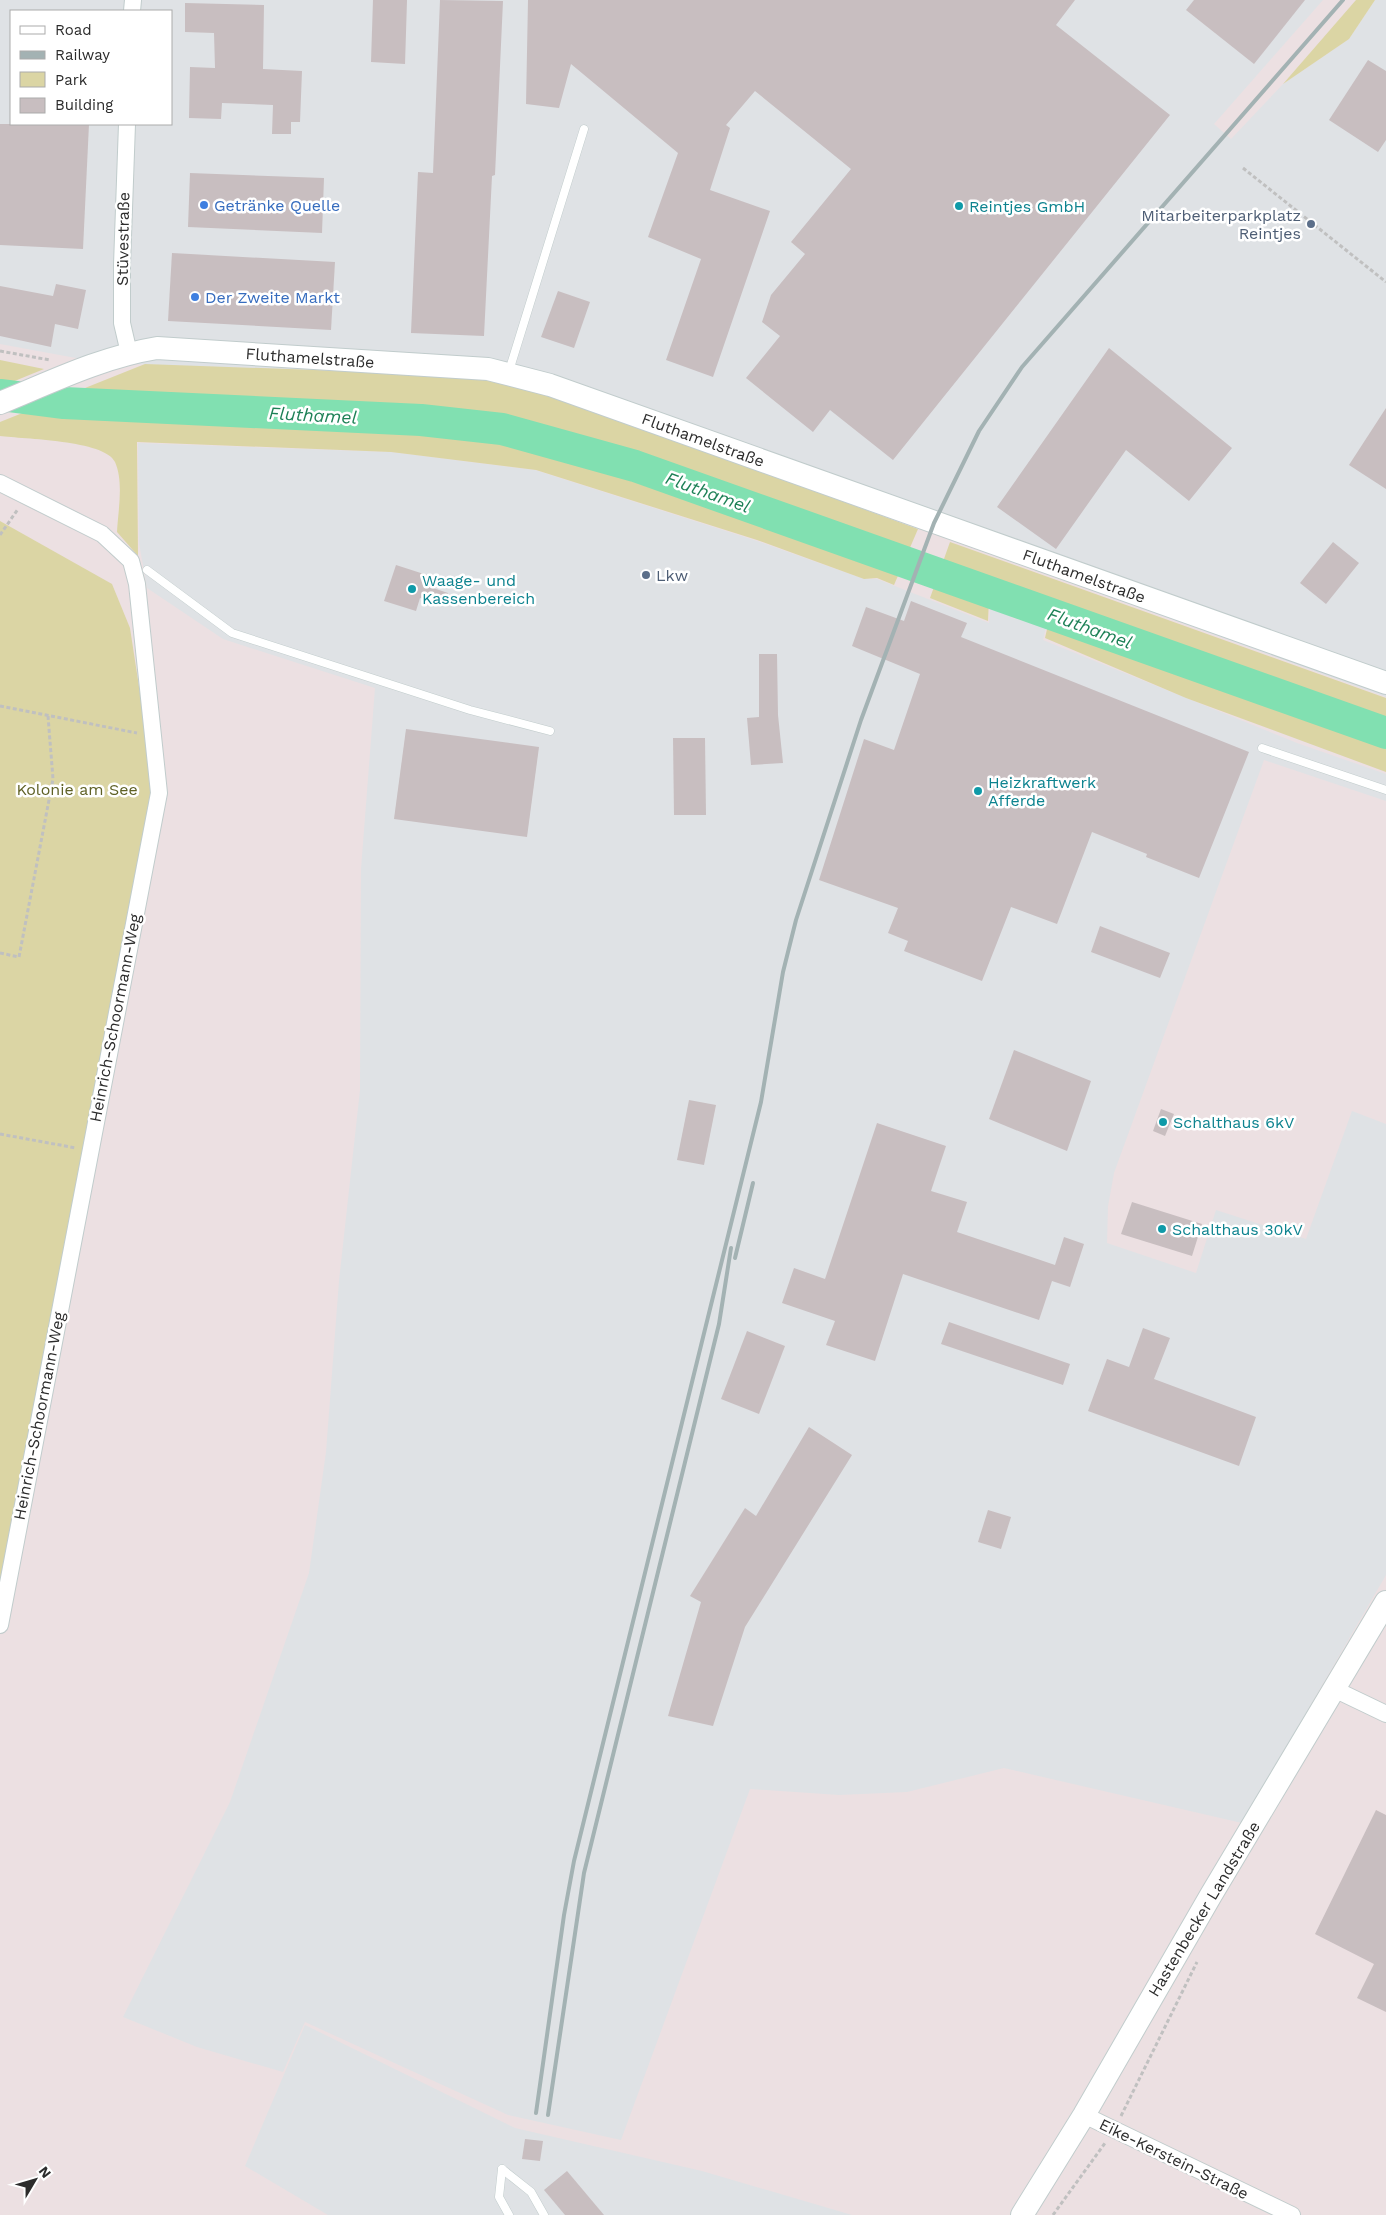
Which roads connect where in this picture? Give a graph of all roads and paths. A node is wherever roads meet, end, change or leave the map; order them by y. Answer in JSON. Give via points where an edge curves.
{"nodes":[{"id":1,"x":127,"y":125,"type":"edge"},
{"id":2,"x":584,"y":129,"type":"dead end"},
{"id":3,"x":1243,"y":168,"type":"dead end"},
{"id":4,"x":1386,"y":282,"type":"edge"},
{"id":5,"x":0,"y":351,"type":"edge"},
{"id":6,"x":129,"y":352,"type":"junction"},
{"id":7,"x":79,"y":370,"type":"junction"},
{"id":8,"x":508,"y":374,"type":"junction"},
{"id":9,"x":0,"y":403,"type":"edge"},
{"id":10,"x":0,"y":483,"type":"edge"},
{"id":11,"x":27,"y":496,"type":"junction"},
{"id":12,"x":0,"y":535,"type":"edge"},
{"id":13,"x":146,"y":570,"type":"dead end"},
{"id":14,"x":1386,"y":683,"type":"edge"},
{"id":15,"x":0,"y":706,"type":"edge"},
{"id":16,"x":48,"y":716,"type":"junction"},
{"id":17,"x":550,"y":731,"type":"dead end"},
{"id":18,"x":153,"y":736,"type":"junction"},
{"id":19,"x":1262,"y":748,"type":"dead end"},
{"id":20,"x":1386,"y":790,"type":"edge"},
{"id":21,"x":0,"y":953,"type":"edge"},
{"id":22,"x":0,"y":1134,"type":"edge"},
{"id":23,"x":90,"y":1151,"type":"junction"},
{"id":24,"x":1386,"y":1602,"type":"edge"},
{"id":25,"x":0,"y":1625,"type":"edge"},
{"id":26,"x":1334,"y":1689,"type":"junction"},
{"id":27,"x":1386,"y":1714,"type":"edge"},
{"id":28,"x":1200,"y":1957,"type":"dead end"},
{"id":29,"x":1084,"y":2115,"type":"junction"},
{"id":30,"x":1114,"y":2131,"type":"junction"},
{"id":31,"x":509,"y":2215,"type":"edge"},
{"id":32,"x":544,"y":2215,"type":"edge"},
{"id":33,"x":1022,"y":2215,"type":"edge"},
{"id":34,"x":1053,"y":2215,"type":"edge"},
{"id":35,"x":1292,"y":2215,"type":"edge"}],
"edges":[{"from":1,"to":6,"type":"street","name":"Stüvestraße","via":[[122,324]]},
{"from":2,"to":8,"type":"lane"},
{"from":3,"to":4,"type":"path"},
{"from":5,"to":7,"type":"path","via":[[49,360]]},
{"from":6,"to":7,"type":"main road","name":"Fluthamelstraße"},
{"from":6,"to":8,"type":"main road","name":"Fluthamelstraße","via":[[157,348],[488,369]]},
{"from":7,"to":9,"type":"main road","name":"Fluthamelstraße"},
{"from":8,"to":14,"type":"main road","name":"Fluthamelstraße","via":[[559,388]]},
{"from":10,"to":11,"type":"street","name":"Heinrich-Schoormann-Weg"},
{"from":11,"to":12,"type":"path"},
{"from":11,"to":18,"type":"street","name":"Heinrich-Schoormann-Weg","via":[[102,534],[131,561],[137,584]]},
{"from":13,"to":17,"type":"lane","via":[[232,632],[470,710]]},
{"from":15,"to":16,"type":"path"},
{"from":16,"to":18,"type":"path"},
{"from":16,"to":21,"type":"path","via":[[53,779],[19,957]]},
{"from":18,"to":23,"type":"street","name":"Heinrich-Schoormann-Weg","via":[[159,792]]},
{"from":19,"to":20,"type":"lane"},
{"from":22,"to":23,"type":"path"},
{"from":23,"to":25,"type":"street","name":"Heinrich-Schoormann-Weg"},
{"from":24,"to":26,"type":"main road","name":"Hastenbecker Landstraße"},
{"from":26,"to":27,"type":"street"},
{"from":26,"to":29,"type":"main road","name":"Hastenbecker Landstraße"},
{"from":28,"to":30,"type":"path"},
{"from":29,"to":30,"type":"street","name":"Eike-Kerstein-Straße"},
{"from":29,"to":33,"type":"main road","name":"Hastenbecker Landstraße"},
{"from":30,"to":34,"type":"path"},
{"from":30,"to":35,"type":"street","name":"Eike-Kerstein-Straße"},
{"from":31,"to":32,"type":"lane","via":[[499,2198],[502,2169],[531,2192]]}]}
